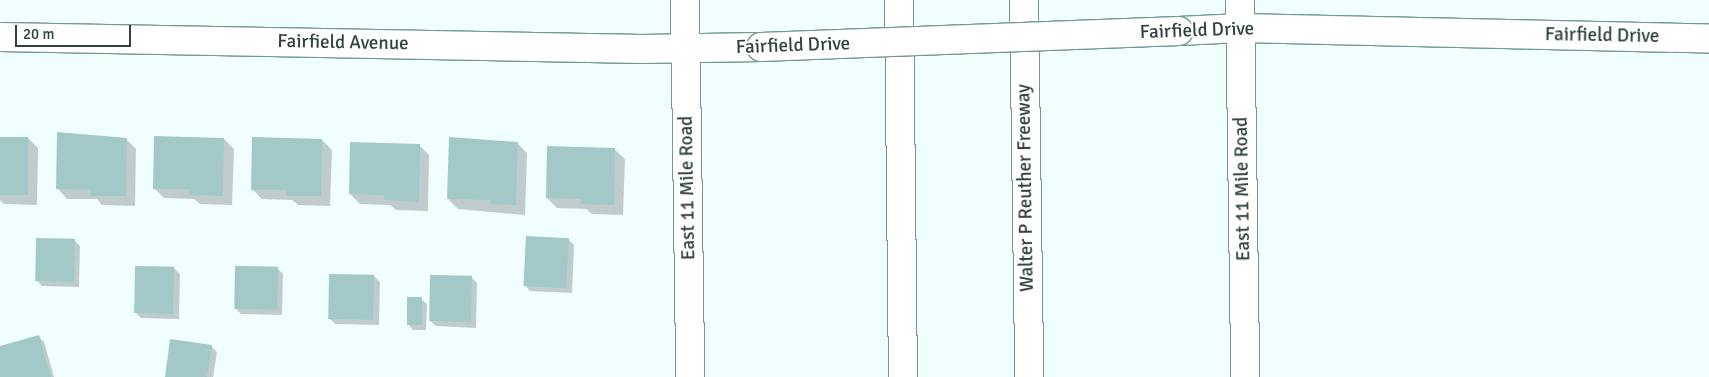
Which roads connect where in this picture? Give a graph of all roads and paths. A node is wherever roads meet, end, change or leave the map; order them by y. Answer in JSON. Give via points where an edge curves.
{"nodes":[{"id":1,"x":685,"y":0,"type":"edge"},
{"id":2,"x":899,"y":0,"type":"edge"},
{"id":3,"x":1024,"y":0,"type":"edge"},
{"id":4,"x":1240,"y":0,"type":"edge"},
{"id":5,"x":1240,"y":28,"type":"junction"},
{"id":6,"x":0,"y":37,"type":"edge"},
{"id":7,"x":1709,"y":38,"type":"edge"},
{"id":8,"x":686,"y":50,"type":"junction"},
{"id":9,"x":690,"y":377,"type":"edge"},
{"id":10,"x":903,"y":377,"type":"edge"},
{"id":11,"x":1029,"y":377,"type":"edge"},
{"id":12,"x":1245,"y":377,"type":"edge"}],
"edges":[{"from":1,"to":8,"type":"main road","name":"East 11 Mile Road"},
{"from":2,"to":10,"type":"main road"},
{"from":3,"to":11,"type":"main road","name":"Walter P Reuther Freeway"},
{"from":4,"to":5,"type":"main road","name":"East 11 Mile Road"},
{"from":5,"to":7,"type":"main road","name":"Fairfield Drive"},
{"from":5,"to":8,"type":"main road","name":"Fairfield Drive","bridge":true},
{"from":5,"to":12,"type":"main road","name":"East 11 Mile Road"},
{"from":6,"to":8,"type":"main road","name":"Fairfield Avenue"},
{"from":8,"to":9,"type":"main road","name":"East 11 Mile Road"}]}
